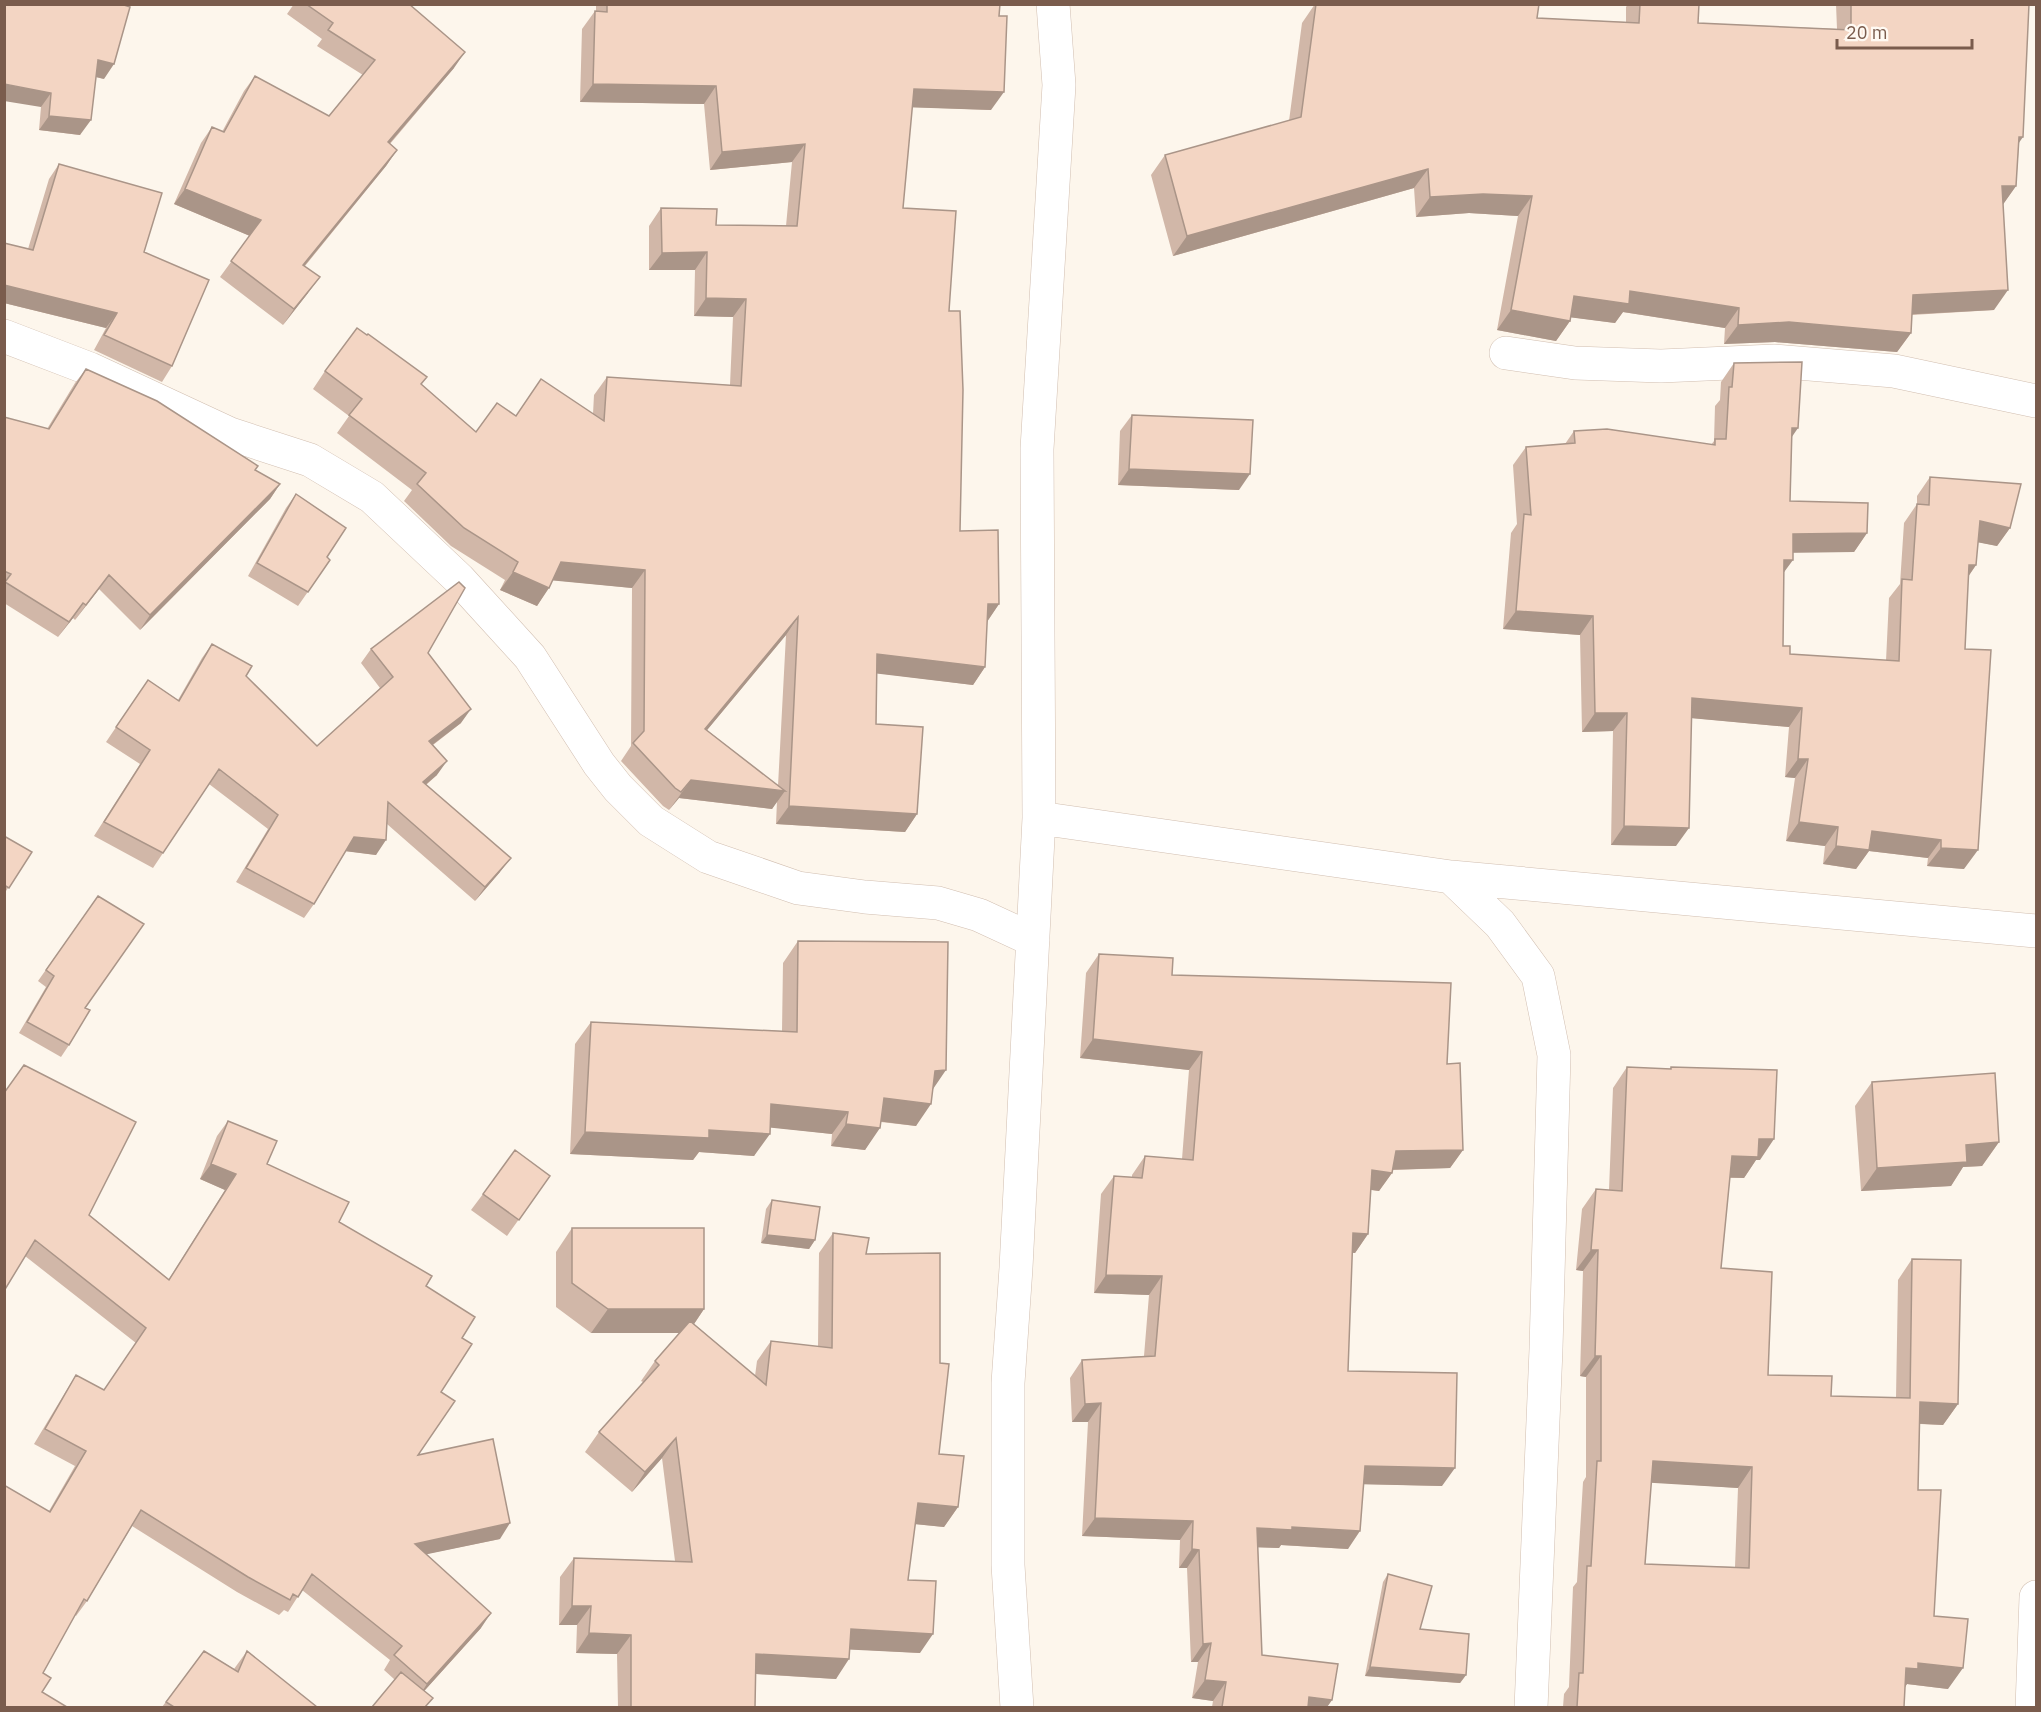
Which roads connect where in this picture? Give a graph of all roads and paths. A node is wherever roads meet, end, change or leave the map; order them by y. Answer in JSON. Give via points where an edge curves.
{"nodes":[{"id":1,"x":1053,"y":4,"type":"edge"},
{"id":2,"x":4,"y":336,"type":"edge"},
{"id":3,"x":1506,"y":352,"type":"dead end"},
{"id":4,"x":2037,"y":401,"type":"edge"},
{"id":5,"x":1039,"y":818,"type":"junction"},
{"id":6,"x":1451,"y":877,"type":"junction"},
{"id":7,"x":2037,"y":931,"type":"edge"},
{"id":8,"x":1033,"y":940,"type":"junction"},
{"id":9,"x":2037,"y":1597,"type":"edge"},
{"id":10,"x":1017,"y":1707,"type":"edge"},
{"id":11,"x":1531,"y":1707,"type":"edge"},
{"id":12,"x":2032,"y":1707,"type":"edge"}],
"edges":[{"from":1,"to":5,"type":"street","via":[[1059,85],[1037,449]]},
{"from":2,"to":8,"type":"street","via":[[90,369],[230,434],[310,460],[372,497],[459,579],[530,657],[618,788],[651,821],[708,857],[798,888],[938,903],[979,915]]},
{"from":3,"to":4,"type":"street","via":[[1575,363],[1661,366],[1774,361],[1884,370]]},
{"from":5,"to":6,"type":"street"},
{"from":5,"to":8,"type":"street"},
{"from":6,"to":7,"type":"street"},
{"from":6,"to":11,"type":"street","via":[[1500,924],[1538,976],[1554,1055]]},
{"from":8,"to":10,"type":"street","via":[[1008,1383],[1008,1565]]},
{"from":9,"to":12,"type":"street"}]}
